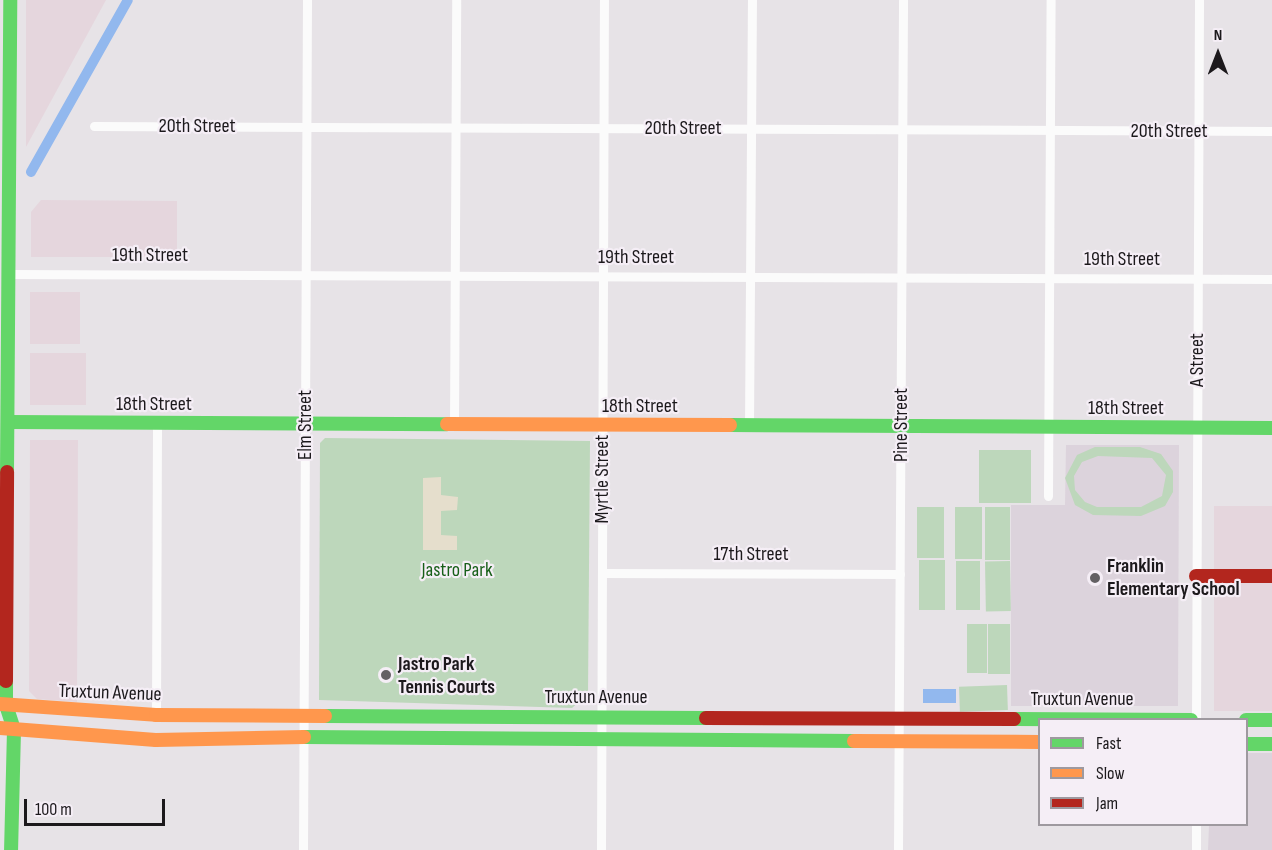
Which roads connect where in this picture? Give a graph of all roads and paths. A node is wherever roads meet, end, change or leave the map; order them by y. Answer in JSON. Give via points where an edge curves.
{"nodes":[{"id":1,"x":10,"y":0,"type":"edge"},
{"id":2,"x":307,"y":0,"type":"edge"},
{"id":3,"x":456,"y":0,"type":"edge"},
{"id":4,"x":604,"y":0,"type":"edge"},
{"id":5,"x":752,"y":0,"type":"edge"},
{"id":6,"x":903,"y":0,"type":"edge"},
{"id":7,"x":1051,"y":0,"type":"edge"},
{"id":8,"x":1199,"y":0,"type":"edge"},
{"id":9,"x":94,"y":126,"type":"dead end"},
{"id":10,"x":306,"y":127,"type":"junction"},
{"id":11,"x":455,"y":127,"type":"junction"},
{"id":12,"x":604,"y":128,"type":"junction"},
{"id":13,"x":751,"y":129,"type":"junction"},
{"id":14,"x":903,"y":129,"type":"junction"},
{"id":15,"x":1051,"y":130,"type":"junction"},
{"id":16,"x":1199,"y":131,"type":"junction"},
{"id":17,"x":1272,"y":131,"type":"edge"},
{"id":18,"x":4,"y":274,"type":"edge"},
{"id":19,"x":306,"y":275,"type":"junction"},
{"id":20,"x":454,"y":276,"type":"junction"},
{"id":21,"x":603,"y":277,"type":"junction"},
{"id":22,"x":750,"y":277,"type":"junction"},
{"id":23,"x":902,"y":278,"type":"junction"},
{"id":24,"x":1050,"y":279,"type":"junction"},
{"id":25,"x":1198,"y":279,"type":"junction"},
{"id":26,"x":1272,"y":279,"type":"edge"},
{"id":27,"x":8,"y":422,"type":"junction"},
{"id":28,"x":157,"y":423,"type":"junction"},
{"id":29,"x":305,"y":424,"type":"junction"},
{"id":30,"x":454,"y":424,"type":"junction"},
{"id":31,"x":602,"y":425,"type":"junction"},
{"id":32,"x":749,"y":426,"type":"junction"},
{"id":33,"x":901,"y":426,"type":"junction"},
{"id":34,"x":1048,"y":427,"type":"junction"},
{"id":35,"x":1197,"y":428,"type":"junction"},
{"id":36,"x":1272,"y":428,"type":"edge"},
{"id":37,"x":1048,"y":496,"type":"dead end"},
{"id":38,"x":602,"y":573,"type":"junction"},
{"id":39,"x":900,"y":574,"type":"junction"},
{"id":40,"x":1196,"y":576,"type":"junction"},
{"id":41,"x":1272,"y":576,"type":"edge"},
{"id":42,"x":2,"y":709,"type":"edge"},
{"id":43,"x":156,"y":715,"type":"junction"},
{"id":44,"x":304,"y":715,"type":"junction"},
{"id":45,"x":601,"y":716,"type":"junction"},
{"id":46,"x":899,"y":718,"type":"junction"},
{"id":47,"x":1194,"y":718,"type":"edge"},
{"id":48,"x":1038,"y":719,"type":"edge"},
{"id":49,"x":1248,"y":720,"type":"edge"},
{"id":50,"x":1272,"y":720,"type":"edge"},
{"id":51,"x":7,"y":729,"type":"edge"},
{"id":52,"x":304,"y":737,"type":"junction"},
{"id":53,"x":602,"y":741,"type":"junction"},
{"id":54,"x":1038,"y":742,"type":"edge"},
{"id":55,"x":898,"y":743,"type":"junction"},
{"id":56,"x":1248,"y":744,"type":"edge"},
{"id":57,"x":1272,"y":744,"type":"edge"},
{"id":58,"x":1196,"y":826,"type":"edge"},
{"id":59,"x":11,"y":850,"type":"edge"},
{"id":60,"x":303,"y":850,"type":"edge"},
{"id":61,"x":601,"y":850,"type":"edge"},
{"id":62,"x":898,"y":850,"type":"edge"},
{"id":63,"x":1196,"y":850,"type":"edge"}],
"edges":[{"from":1,"to":18,"type":"main road"},
{"from":2,"to":10,"type":"street","name":"Elm Street"},
{"from":3,"to":11,"type":"street"},
{"from":4,"to":12,"type":"street","name":"Myrtle Street"},
{"from":5,"to":13,"type":"street"},
{"from":6,"to":14,"type":"street","name":"Pine Street"},
{"from":7,"to":15,"type":"street"},
{"from":8,"to":16,"type":"street","name":"A Street"},
{"from":9,"to":10,"type":"street","name":"20th Street"},
{"from":10,"to":11,"type":"street","name":"20th Street"},
{"from":10,"to":19,"type":"street","name":"Elm Street"},
{"from":11,"to":12,"type":"street","name":"20th Street"},
{"from":11,"to":20,"type":"street"},
{"from":12,"to":13,"type":"street","name":"20th Street"},
{"from":12,"to":21,"type":"street","name":"Myrtle Street"},
{"from":13,"to":14,"type":"street","name":"20th Street"},
{"from":13,"to":22,"type":"street"},
{"from":14,"to":15,"type":"street","name":"20th Street"},
{"from":14,"to":23,"type":"street","name":"Pine Street"},
{"from":15,"to":16,"type":"street","name":"20th Street"},
{"from":15,"to":24,"type":"street"},
{"from":16,"to":17,"type":"street","name":"20th Street"},
{"from":16,"to":25,"type":"street","name":"A Street"},
{"from":18,"to":19,"type":"street","name":"19th Street"},
{"from":18,"to":27,"type":"main road"},
{"from":19,"to":20,"type":"street","name":"19th Street"},
{"from":19,"to":29,"type":"street","name":"Elm Street"},
{"from":20,"to":21,"type":"street","name":"19th Street"},
{"from":20,"to":30,"type":"street"},
{"from":21,"to":22,"type":"street","name":"19th Street"},
{"from":21,"to":31,"type":"street","name":"Myrtle Street"},
{"from":22,"to":23,"type":"street","name":"19th Street"},
{"from":22,"to":32,"type":"street"},
{"from":23,"to":24,"type":"street","name":"19th Street"},
{"from":23,"to":33,"type":"street","name":"Pine Street"},
{"from":24,"to":25,"type":"street","name":"19th Street"},
{"from":24,"to":34,"type":"street"},
{"from":25,"to":26,"type":"street","name":"19th Street"},
{"from":25,"to":35,"type":"street","name":"A Street"},
{"from":27,"to":28,"type":"main road","name":"18th Street"},
{"from":27,"to":42,"type":"main road"},
{"from":28,"to":29,"type":"main road","name":"18th Street"},
{"from":28,"to":43,"type":"street"},
{"from":29,"to":30,"type":"main road","name":"18th Street"},
{"from":29,"to":44,"type":"street","name":"Elm Street"},
{"from":30,"to":31,"type":"main road","name":"18th Street"},
{"from":31,"to":32,"type":"main road","name":"18th Street"},
{"from":31,"to":38,"type":"street","name":"Myrtle Street"},
{"from":32,"to":33,"type":"main road","name":"18th Street"},
{"from":33,"to":34,"type":"main road","name":"18th Street"},
{"from":33,"to":39,"type":"street","name":"Pine Street"},
{"from":34,"to":35,"type":"main road","name":"18th Street"},
{"from":34,"to":37,"type":"street"},
{"from":35,"to":36,"type":"main road","name":"18th Street"},
{"from":35,"to":40,"type":"street","name":"A Street"},
{"from":38,"to":39,"type":"street","name":"17th Street"},
{"from":38,"to":45,"type":"street","name":"Myrtle Street"},
{"from":39,"to":46,"type":"street","name":"Pine Street"},
{"from":40,"to":41,"type":"main road"},
{"from":40,"to":47,"type":"street","name":"A Street"},
{"from":42,"to":43,"type":"main road","name":"Truxtun Avenue"},
{"from":42,"to":51,"type":"main road"},
{"from":43,"to":44,"type":"main road","name":"Truxtun Avenue"},
{"from":44,"to":45,"type":"main road","name":"Truxtun Avenue"},
{"from":44,"to":52,"type":"street","name":"Elm Street"},
{"from":45,"to":46,"type":"main road","name":"Truxtun Avenue"},
{"from":45,"to":53,"type":"street","name":"Myrtle Street"},
{"from":46,"to":48,"type":"main road","name":"Truxtun Avenue"},
{"from":46,"to":55,"type":"street","name":"Pine Street"},
{"from":49,"to":50,"type":"main road"},
{"from":51,"to":52,"type":"main road","via":[[156,740]]},
{"from":51,"to":59,"type":"main road"},
{"from":52,"to":53,"type":"main road"},
{"from":52,"to":60,"type":"street","name":"Elm Street"},
{"from":53,"to":55,"type":"main road"},
{"from":53,"to":61,"type":"street","name":"Myrtle Street"},
{"from":54,"to":55,"type":"main road"},
{"from":55,"to":62,"type":"street","name":"Pine Street"},
{"from":56,"to":57,"type":"main road"},
{"from":58,"to":63,"type":"street"}]}
